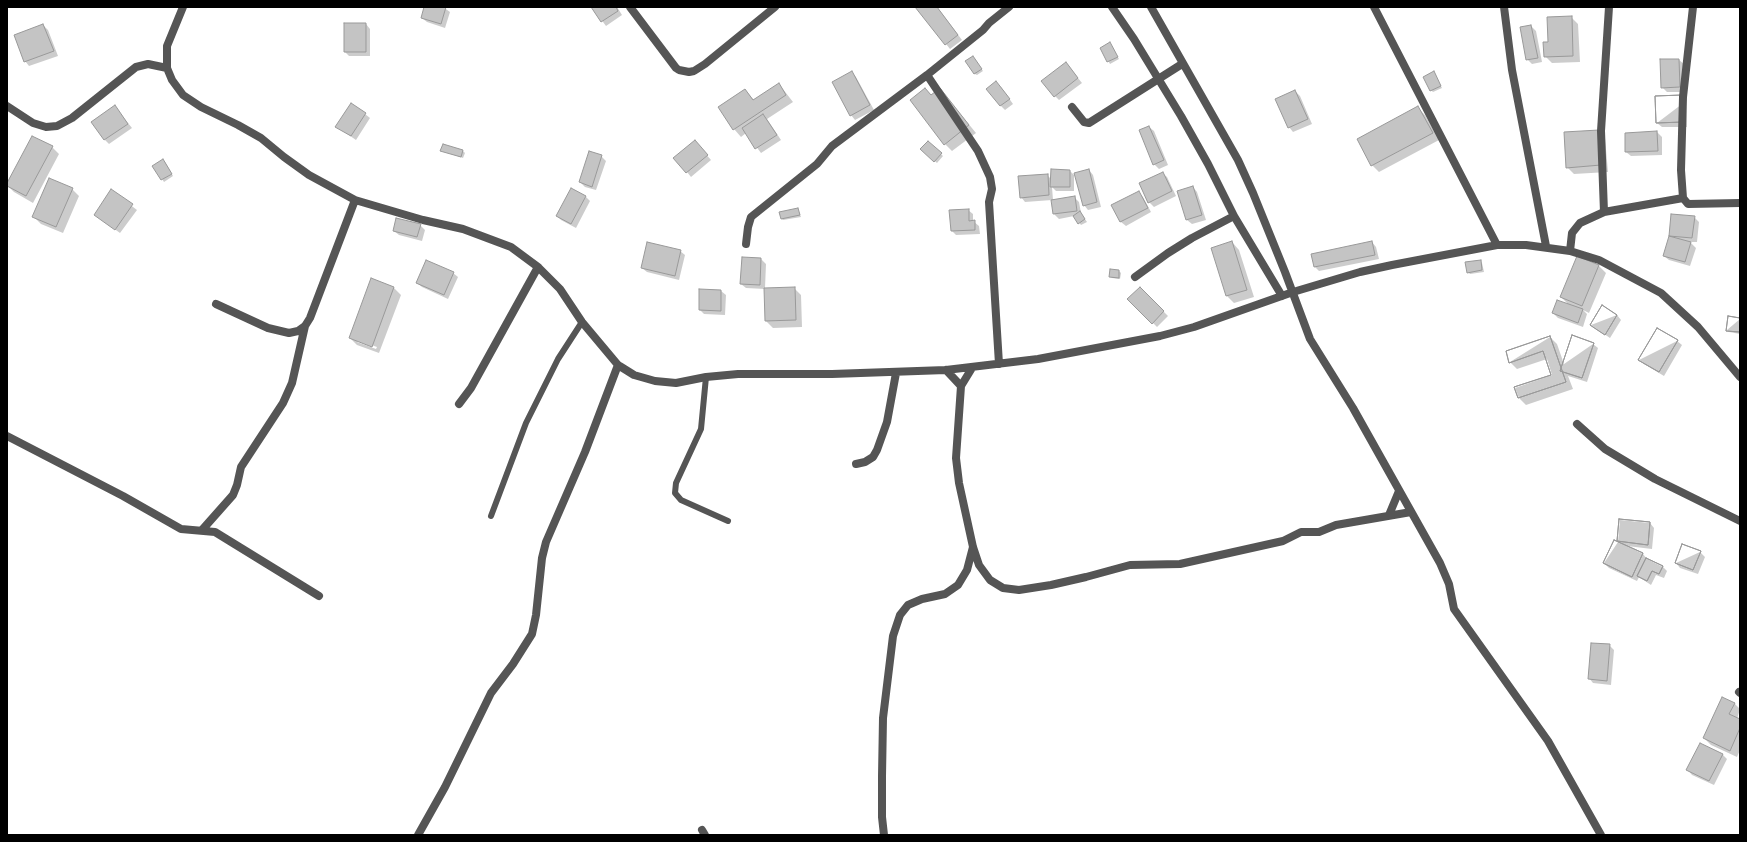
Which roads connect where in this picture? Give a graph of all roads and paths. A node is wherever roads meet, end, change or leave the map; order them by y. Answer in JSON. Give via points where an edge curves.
{"nodes":[{"id":1,"x":183,"y":7,"type":"edge"},
{"id":2,"x":630,"y":7,"type":"edge"},
{"id":3,"x":775,"y":7,"type":"edge"},
{"id":4,"x":1009,"y":7,"type":"edge"},
{"id":5,"x":1112,"y":7,"type":"edge"},
{"id":6,"x":1151,"y":7,"type":"edge"},
{"id":7,"x":1374,"y":7,"type":"edge"},
{"id":8,"x":1504,"y":7,"type":"edge"},
{"id":9,"x":1610,"y":7,"type":"edge"},
{"id":10,"x":1693,"y":7,"type":"edge"},
{"id":11,"x":1182,"y":64,"type":"junction"},
{"id":12,"x":167,"y":68,"type":"junction"},
{"id":13,"x":927,"y":75,"type":"junction"},
{"id":14,"x":1158,"y":79,"type":"junction"},
{"id":15,"x":7,"y":106,"type":"edge"},
{"id":16,"x":1072,"y":107,"type":"dead end"},
{"id":17,"x":1683,"y":198,"type":"junction"},
{"id":18,"x":355,"y":200,"type":"junction"},
{"id":19,"x":1740,"y":203,"type":"edge"},
{"id":20,"x":1604,"y":212,"type":"junction"},
{"id":21,"x":1234,"y":216,"type":"junction"},
{"id":22,"x":746,"y":244,"type":"dead end"},
{"id":23,"x":1497,"y":246,"type":"junction"},
{"id":24,"x":1546,"y":246,"type":"junction"},
{"id":25,"x":1570,"y":251,"type":"junction"},
{"id":26,"x":538,"y":267,"type":"junction"},
{"id":27,"x":1135,"y":277,"type":"dead end"},
{"id":28,"x":1293,"y":292,"type":"junction"},
{"id":29,"x":1282,"y":296,"type":"junction"},
{"id":30,"x":216,"y":304,"type":"dead end"},
{"id":31,"x":582,"y":322,"type":"junction"},
{"id":32,"x":305,"y":326,"type":"junction"},
{"id":33,"x":999,"y":364,"type":"junction"},
{"id":34,"x":618,"y":365,"type":"junction"},
{"id":35,"x":972,"y":368,"type":"junction"},
{"id":36,"x":946,"y":370,"type":"junction"},
{"id":37,"x":896,"y":373,"type":"junction"},
{"id":38,"x":706,"y":377,"type":"junction"},
{"id":39,"x":1740,"y":377,"type":"edge"},
{"id":40,"x":961,"y":386,"type":"junction"},
{"id":41,"x":459,"y":404,"type":"dead end"},
{"id":42,"x":1577,"y":424,"type":"dead end"},
{"id":43,"x":7,"y":436,"type":"edge"},
{"id":44,"x":856,"y":464,"type":"dead end"},
{"id":45,"x":1399,"y":491,"type":"junction"},
{"id":46,"x":1411,"y":512,"type":"junction"},
{"id":47,"x":1389,"y":515,"type":"junction"},
{"id":48,"x":491,"y":516,"type":"dead end"},
{"id":49,"x":1740,"y":520,"type":"edge"},
{"id":50,"x":728,"y":521,"type":"dead end"},
{"id":51,"x":202,"y":530,"type":"junction"},
{"id":52,"x":973,"y":547,"type":"junction"},
{"id":53,"x":319,"y":596,"type":"dead end"},
{"id":54,"x":418,"y":835,"type":"edge"},
{"id":55,"x":884,"y":835,"type":"edge"},
{"id":56,"x":1601,"y":835,"type":"edge"}],
"edges":[{"from":1,"to":12,"type":"street","via":[[167,46]]},
{"from":2,"to":3,"type":"street","via":[[676,68],[689,72],[705,64]]},
{"from":4,"to":13,"type":"street"},
{"from":5,"to":14,"type":"street"},
{"from":6,"to":11,"type":"street"},
{"from":7,"to":23,"type":"street"},
{"from":8,"to":24,"type":"street","via":[[1512,70]]},
{"from":9,"to":20,"type":"street","via":[[1601,131]]},
{"from":10,"to":17,"type":"street","via":[[1683,97]]},
{"from":11,"to":14,"type":"street"},
{"from":11,"to":28,"type":"street","via":[[1238,160]]},
{"from":12,"to":15,"type":"street","via":[[148,64],[136,67],[72,118],[57,126],[46,127],[33,123]]},
{"from":12,"to":18,"type":"street","via":[[183,95],[261,138],[310,175]]},
{"from":13,"to":22,"type":"street","via":[[832,146],[817,164],[751,217]]},
{"from":13,"to":33,"type":"street","via":[[978,151],[990,177],[992,188],[989,202]]},
{"from":14,"to":16,"type":"street","via":[[1089,123],[1084,122]]},
{"from":14,"to":21,"type":"street","via":[[1208,164]]},
{"from":17,"to":19,"type":"street","via":[[1688,204]]},
{"from":17,"to":20,"type":"street"},
{"from":18,"to":26,"type":"street","via":[[489,237],[511,247]]},
{"from":18,"to":32,"type":"street"},
{"from":20,"to":25,"type":"street","via":[[1580,222],[1572,233]]},
{"from":21,"to":27,"type":"street","via":[[1180,245]]},
{"from":21,"to":29,"type":"street"},
{"from":23,"to":24,"type":"street"},
{"from":23,"to":28,"type":"street","via":[[1360,272]]},
{"from":24,"to":25,"type":"street"},
{"from":25,"to":39,"type":"street","via":[[1599,260],[1661,293],[1698,327]]},
{"from":26,"to":31,"type":"street","via":[[560,289]]},
{"from":26,"to":41,"type":"street","via":[[471,388]]},
{"from":28,"to":29,"type":"street"},
{"from":28,"to":45,"type":"street","via":[[1310,339],[1353,408]]},
{"from":29,"to":33,"type":"street","via":[[1194,327],[1160,336]]},
{"from":30,"to":32,"type":"street","via":[[268,328],[289,334]]},
{"from":31,"to":34,"type":"street"},
{"from":31,"to":48,"type":"lane","via":[[558,359],[526,423]]},
{"from":32,"to":51,"type":"street","via":[[292,383],[283,403],[241,467],[233,495]]},
{"from":33,"to":35,"type":"street"},
{"from":34,"to":38,"type":"street","via":[[634,375],[655,381],[676,383]]},
{"from":34,"to":54,"type":"street","via":[[585,452],[546,542],[532,634],[491,693],[445,787]]},
{"from":35,"to":36,"type":"street"},
{"from":35,"to":40,"type":"street"},
{"from":36,"to":37,"type":"street"},
{"from":36,"to":40,"type":"street"},
{"from":37,"to":38,"type":"street","via":[[738,374]]},
{"from":37,"to":44,"type":"street","via":[[887,422],[877,450],[873,457]]},
{"from":38,"to":50,"type":"lane","via":[[701,429],[676,483],[675,493],[681,500]]},
{"from":40,"to":52,"type":"street","via":[[956,458]]},
{"from":42,"to":49,"type":"street","via":[[1605,449],[1655,479]]},
{"from":43,"to":51,"type":"street","via":[[181,529]]},
{"from":45,"to":46,"type":"street"},
{"from":45,"to":47,"type":"street"},
{"from":46,"to":47,"type":"street"},
{"from":46,"to":56,"type":"street","via":[[1446,575],[1454,609],[1548,741]]},
{"from":47,"to":52,"type":"street","via":[[1336,525],[1319,532],[1301,532],[1283,541],[1180,564],[1130,565],[1086,577],[1019,590],[1003,588],[990,580],[979,565]]},
{"from":51,"to":53,"type":"street","via":[[215,532]]},
{"from":52,"to":55,"type":"street","via":[[967,570],[958,585],[945,594],[908,605],[900,615],[893,636],[883,718]]}]}
